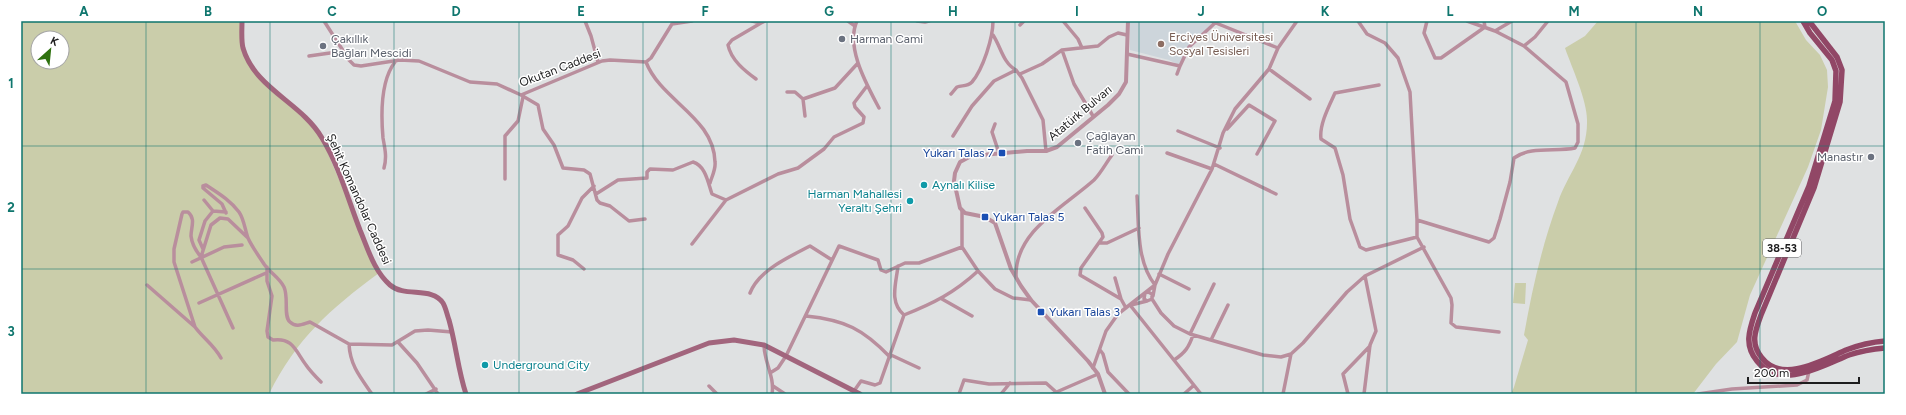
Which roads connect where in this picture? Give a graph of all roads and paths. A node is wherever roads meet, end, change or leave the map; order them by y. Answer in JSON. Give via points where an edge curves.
{"nodes":[{"id":1,"x":242,"y":21,"type":"edge"},
{"id":2,"x":324,"y":21,"type":"edge"},
{"id":3,"x":585,"y":21,"type":"edge"},
{"id":4,"x":692,"y":21,"type":"edge"},
{"id":5,"x":752,"y":21,"type":"edge"},
{"id":6,"x":766,"y":21,"type":"edge"},
{"id":7,"x":848,"y":21,"type":"edge"},
{"id":8,"x":857,"y":21,"type":"edge"},
{"id":9,"x":917,"y":21,"type":"edge"},
{"id":10,"x":929,"y":21,"type":"edge"},
{"id":11,"x":993,"y":21,"type":"edge"},
{"id":12,"x":1024,"y":21,"type":"edge"},
{"id":13,"x":1063,"y":21,"type":"edge"},
{"id":14,"x":1211,"y":21,"type":"edge"},
{"id":15,"x":1297,"y":21,"type":"edge"},
{"id":16,"x":1358,"y":21,"type":"edge"},
{"id":17,"x":1427,"y":21,"type":"edge"},
{"id":18,"x":1467,"y":21,"type":"edge"},
{"id":19,"x":1484,"y":21,"type":"edge"},
{"id":20,"x":1512,"y":21,"type":"edge"},
{"id":21,"x":1539,"y":21,"type":"edge"},
{"id":22,"x":1548,"y":21,"type":"edge"},
{"id":23,"x":1803,"y":21,"type":"edge"},
{"id":24,"x":1809,"y":21,"type":"edge"},
{"id":25,"x":1127,"y":22,"type":"edge"},
{"id":26,"x":761,"y":23,"type":"junction"},
{"id":27,"x":1216,"y":23,"type":"junction"},
{"id":28,"x":1020,"y":25,"type":"dead end"},
{"id":29,"x":855,"y":26,"type":"junction"},
{"id":30,"x":1543,"y":26,"type":"junction"},
{"id":31,"x":1485,"y":27,"type":"junction"},
{"id":32,"x":1495,"y":31,"type":"junction"},
{"id":33,"x":993,"y":35,"type":"junction"},
{"id":34,"x":1127,"y":35,"type":"junction"},
{"id":35,"x":1524,"y":46,"type":"junction"},
{"id":36,"x":1082,"y":48,"type":"junction"},
{"id":37,"x":1278,"y":48,"type":"junction"},
{"id":38,"x":1062,"y":50,"type":"junction"},
{"id":39,"x":344,"y":52,"type":"junction"},
{"id":40,"x":1127,"y":54,"type":"junction"},
{"id":41,"x":308,"y":56,"type":"dead end"},
{"id":42,"x":395,"y":62,"type":"junction"},
{"id":43,"x":598,"y":62,"type":"junction"},
{"id":44,"x":646,"y":62,"type":"junction"},
{"id":45,"x":858,"y":63,"type":"junction"},
{"id":46,"x":1180,"y":66,"type":"junction"},
{"id":47,"x":1269,"y":69,"type":"junction"},
{"id":48,"x":1016,"y":70,"type":"junction"},
{"id":49,"x":1020,"y":74,"type":"junction"},
{"id":50,"x":1177,"y":74,"type":"dead end"},
{"id":51,"x":756,"y":79,"type":"dead end"},
{"id":52,"x":1378,"y":85,"type":"dead end"},
{"id":53,"x":867,"y":86,"type":"junction"},
{"id":54,"x":787,"y":92,"type":"dead end"},
{"id":55,"x":951,"y":94,"type":"dead end"},
{"id":56,"x":522,"y":96,"type":"junction"},
{"id":57,"x":803,"y":99,"type":"junction"},
{"id":58,"x":1310,"y":99,"type":"dead end"},
{"id":59,"x":879,"y":108,"type":"dead end"},
{"id":60,"x":805,"y":116,"type":"dead end"},
{"id":61,"x":1093,"y":116,"type":"junction"},
{"id":62,"x":995,"y":124,"type":"dead end"},
{"id":63,"x":1178,"y":131,"type":"dead end"},
{"id":64,"x":1223,"y":133,"type":"junction"},
{"id":65,"x":954,"y":136,"type":"dead end"},
{"id":66,"x":1220,"y":148,"type":"junction"},
{"id":67,"x":1046,"y":151,"type":"junction"},
{"id":68,"x":999,"y":153,"type":"junction"},
{"id":69,"x":1167,"y":153,"type":"dead end"},
{"id":70,"x":1257,"y":154,"type":"dead end"},
{"id":71,"x":1112,"y":155,"type":"dead end"},
{"id":72,"x":1214,"y":164,"type":"junction"},
{"id":73,"x":384,"y":168,"type":"dead end"},
{"id":74,"x":1212,"y":169,"type":"junction"},
{"id":75,"x":505,"y":179,"type":"dead end"},
{"id":76,"x":710,"y":183,"type":"junction"},
{"id":77,"x":594,"y":186,"type":"junction"},
{"id":78,"x":596,"y":194,"type":"junction"},
{"id":79,"x":1276,"y":194,"type":"dead end"},
{"id":80,"x":1138,"y":196,"type":"dead end"},
{"id":81,"x":204,"y":200,"type":"dead end"},
{"id":82,"x":726,"y":200,"type":"junction"},
{"id":83,"x":1086,"y":208,"type":"dead end"},
{"id":84,"x":213,"y":211,"type":"junction"},
{"id":85,"x":962,"y":211,"type":"junction"},
{"id":86,"x":226,"y":212,"type":"junction"},
{"id":87,"x":225,"y":218,"type":"junction"},
{"id":88,"x":645,"y":219,"type":"dead end"},
{"id":89,"x":1417,"y":220,"type":"junction"},
{"id":90,"x":1139,"y":228,"type":"junction"},
{"id":91,"x":1417,"y":237,"type":"junction"},
{"id":92,"x":249,"y":239,"type":"junction"},
{"id":93,"x":1100,"y":243,"type":"junction"},
{"id":94,"x":692,"y":244,"type":"dead end"},
{"id":95,"x":242,"y":245,"type":"dead end"},
{"id":96,"x":962,"y":247,"type":"junction"},
{"id":97,"x":1424,"y":247,"type":"junction"},
{"id":98,"x":203,"y":249,"type":"junction"},
{"id":99,"x":201,"y":257,"type":"junction"},
{"id":100,"x":832,"y":260,"type":"junction"},
{"id":101,"x":192,"y":262,"type":"dead end"},
{"id":102,"x":898,"y":266,"type":"junction"},
{"id":103,"x":267,"y":268,"type":"junction"},
{"id":104,"x":584,"y":269,"type":"dead end"},
{"id":105,"x":978,"y":271,"type":"junction"},
{"id":106,"x":266,"y":273,"type":"junction"},
{"id":107,"x":1160,"y":274,"type":"junction"},
{"id":108,"x":1365,"y":276,"type":"junction"},
{"id":109,"x":1016,"y":277,"type":"junction"},
{"id":110,"x":1115,"y":278,"type":"dead end"},
{"id":111,"x":1214,"y":284,"type":"dead end"},
{"id":112,"x":146,"y":285,"type":"dead end"},
{"id":113,"x":1155,"y":285,"type":"junction"},
{"id":114,"x":1188,"y":289,"type":"dead end"},
{"id":115,"x":750,"y":293,"type":"dead end"},
{"id":116,"x":1145,"y":293,"type":"junction"},
{"id":117,"x":218,"y":295,"type":"junction"},
{"id":118,"x":942,"y":299,"type":"junction"},
{"id":119,"x":1121,"y":299,"type":"junction"},
{"id":120,"x":1151,"y":299,"type":"junction"},
{"id":121,"x":1031,"y":300,"type":"junction"},
{"id":122,"x":199,"y":303,"type":"dead end"},
{"id":123,"x":1130,"y":305,"type":"junction"},
{"id":124,"x":1228,"y":305,"type":"dead end"},
{"id":125,"x":1126,"y":308,"type":"junction"},
{"id":126,"x":904,"y":315,"type":"junction"},
{"id":127,"x":806,"y":316,"type":"junction"},
{"id":128,"x":972,"y":316,"type":"dead end"},
{"id":129,"x":195,"y":327,"type":"junction"},
{"id":130,"x":233,"y":328,"type":"dead end"},
{"id":131,"x":452,"y":332,"type":"junction"},
{"id":132,"x":1499,"y":332,"type":"dead end"},
{"id":133,"x":1192,"y":334,"type":"junction"},
{"id":134,"x":1211,"y":340,"type":"junction"},
{"id":135,"x":1885,"y":341,"type":"edge"},
{"id":136,"x":398,"y":342,"type":"junction"},
{"id":137,"x":349,"y":344,"type":"junction"},
{"id":138,"x":764,"y":345,"type":"junction"},
{"id":139,"x":1370,"y":345,"type":"junction"},
{"id":140,"x":1885,"y":348,"type":"edge"},
{"id":141,"x":1100,"y":350,"type":"junction"},
{"id":142,"x":1291,"y":354,"type":"junction"},
{"id":143,"x":786,"y":356,"type":"junction"},
{"id":144,"x":891,"y":356,"type":"junction"},
{"id":145,"x":220,"y":358,"type":"dead end"},
{"id":146,"x":1174,"y":360,"type":"junction"},
{"id":147,"x":919,"y":368,"type":"dead end"},
{"id":148,"x":1093,"y":368,"type":"junction"},
{"id":149,"x":1809,"y":371,"type":"junction"},
{"id":150,"x":770,"y":373,"type":"junction"},
{"id":151,"x":1098,"y":374,"type":"junction"},
{"id":152,"x":321,"y":382,"type":"dead end"},
{"id":153,"x":1010,"y":383,"type":"junction"},
{"id":154,"x":709,"y":386,"type":"dead end"},
{"id":155,"x":772,"y":386,"type":"junction"},
{"id":156,"x":1193,"y":386,"type":"junction"},
{"id":157,"x":436,"y":389,"type":"junction"},
{"id":158,"x":854,"y":391,"type":"junction"},
{"id":159,"x":1056,"y":392,"type":"junction"},
{"id":160,"x":372,"y":394,"type":"edge"},
{"id":161,"x":426,"y":394,"type":"edge"},
{"id":162,"x":438,"y":394,"type":"edge"},
{"id":163,"x":466,"y":394,"type":"edge"},
{"id":164,"x":578,"y":394,"type":"edge"},
{"id":165,"x":717,"y":394,"type":"edge"},
{"id":166,"x":772,"y":394,"type":"edge"},
{"id":167,"x":785,"y":394,"type":"edge"},
{"id":168,"x":860,"y":394,"type":"edge"},
{"id":169,"x":959,"y":394,"type":"edge"},
{"id":170,"x":1001,"y":394,"type":"edge"},
{"id":171,"x":1052,"y":394,"type":"edge"},
{"id":172,"x":1105,"y":394,"type":"edge"},
{"id":173,"x":1129,"y":394,"type":"edge"},
{"id":174,"x":1184,"y":394,"type":"edge"},
{"id":175,"x":1200,"y":394,"type":"edge"},
{"id":176,"x":1282,"y":394,"type":"edge"},
{"id":177,"x":1348,"y":394,"type":"edge"},
{"id":178,"x":1364,"y":394,"type":"edge"},
{"id":179,"x":1698,"y":394,"type":"edge"}],
"edges":[{"from":1,"to":131,"type":"main road","name":"Şehit Komandolar Caddesi","via":[[243,46],[251,66],[260,78],[313,125],[330,151],[367,247],[379,271],[391,286],[402,291],[431,294],[438,298],[444,304]]},
{"from":2,"to":39,"type":"street","name":"Okutan Caddesi"},
{"from":3,"to":43,"type":"street"},
{"from":4,"to":44,"type":"street","via":[[672,24]]},
{"from":5,"to":26,"type":"street"},
{"from":6,"to":26,"type":"street"},
{"from":7,"to":29,"type":"street"},
{"from":8,"to":29,"type":"street"},
{"from":9,"to":10,"type":"street"},
{"from":11,"to":33,"type":"street"},
{"from":12,"to":28,"type":"street"},
{"from":13,"to":36,"type":"street"},
{"from":14,"to":27,"type":"street"},
{"from":15,"to":37,"type":"street"},
{"from":16,"to":89,"type":"street","via":[[1367,34],[1385,43],[1398,58],[1410,92]]},
{"from":17,"to":31,"type":"street","via":[[1424,33],[1437,59]]},
{"from":18,"to":31,"type":"street"},
{"from":19,"to":31,"type":"street"},
{"from":20,"to":32,"type":"street"},
{"from":21,"to":30,"type":"street"},
{"from":22,"to":30,"type":"street"},
{"from":23,"to":149,"type":"main road","number":"38-53","via":[[1832,60],[1836,72],[1835,101],[1809,186],[1762,296],[1749,330],[1748,340],[1753,357],[1772,373],[1786,376]]},
{"from":24,"to":135,"type":"main road","number":"38-53","via":[[1837,57],[1842,70],[1840,102],[1814,188],[1755,331],[1755,348],[1768,365],[1786,370],[1800,368],[1870,342]]},
{"from":25,"to":34,"type":"street","name":"Atatürk Bulvarı"},
{"from":26,"to":51,"type":"street","via":[[728,45],[735,60]]},
{"from":27,"to":37,"type":"street"},
{"from":27,"to":46,"type":"street","via":[[1189,48]]},
{"from":29,"to":45,"type":"street","via":[[854,49]]},
{"from":30,"to":35,"type":"street"},
{"from":31,"to":32,"type":"street"},
{"from":32,"to":35,"type":"street"},
{"from":33,"to":48,"type":"street","via":[[1007,64]]},
{"from":33,"to":55,"type":"street","via":[[973,81],[957,88]]},
{"from":34,"to":36,"type":"street","via":[[1113,34],[1098,46]]},
{"from":34,"to":40,"type":"street","name":"Atatürk Bulvarı"},
{"from":35,"to":89,"type":"street","via":[[1566,82],[1578,124],[1578,142],[1575,148],[1541,150],[1519,154],[1514,158],[1500,219],[1494,238],[1489,242]]},
{"from":36,"to":38,"type":"street"},
{"from":37,"to":47,"type":"street"},
{"from":38,"to":49,"type":"street","via":[[1042,64]]},
{"from":38,"to":61,"type":"street","via":[[1074,84]]},
{"from":39,"to":41,"type":"street"},
{"from":39,"to":42,"type":"street","name":"Okutan Caddesi","via":[[357,66]]},
{"from":40,"to":46,"type":"street"},
{"from":40,"to":61,"type":"street","name":"Atatürk Bulvarı","via":[[1124,88]]},
{"from":42,"to":56,"type":"street","name":"Okutan Caddesi","via":[[419,61],[470,82],[496,84]]},
{"from":42,"to":73,"type":"street","via":[[389,69],[385,82],[382,117],[387,158]]},
{"from":43,"to":44,"type":"street","name":"Okutan Caddesi"},
{"from":43,"to":56,"type":"street","name":"Okutan Caddesi"},
{"from":44,"to":76,"type":"street","via":[[664,90],[694,117],[709,139],[716,164]]},
{"from":45,"to":53,"type":"street"},
{"from":45,"to":57,"type":"street","via":[[835,88]]},
{"from":46,"to":50,"type":"street"},
{"from":47,"to":58,"type":"street"},
{"from":47,"to":64,"type":"street","via":[[1235,109]]},
{"from":48,"to":49,"type":"street"},
{"from":48,"to":65,"type":"street","via":[[994,81],[972,106]]},
{"from":49,"to":67,"type":"street","via":[[1043,120]]},
{"from":52,"to":91,"type":"street","via":[[1335,93],[1326,115],[1321,139],[1335,148],[1343,175],[1350,219],[1360,247],[1366,250]]},
{"from":53,"to":59,"type":"street"},
{"from":53,"to":82,"type":"street","via":[[854,104],[864,117],[862,123],[834,137],[824,149],[798,168],[778,174]]},
{"from":54,"to":57,"type":"street","via":[[795,92]]},
{"from":56,"to":75,"type":"street","via":[[518,121],[505,136]]},
{"from":56,"to":77,"type":"street","via":[[538,105],[542,129],[554,145],[562,167],[587,172],[592,177]]},
{"from":57,"to":60,"type":"street"},
{"from":61,"to":67,"type":"street","name":"Atatürk Bulvarı","via":[[1057,147]]},
{"from":62,"to":68,"type":"street","via":[[992,132]]},
{"from":63,"to":66,"type":"street"},
{"from":64,"to":66,"type":"street"},
{"from":64,"to":70,"type":"street","via":[[1249,105],[1275,121]]},
{"from":66,"to":72,"type":"street"},
{"from":67,"to":68,"type":"street","name":"Atatürk Bulvarı"},
{"from":68,"to":85,"type":"street","name":"Atatürk Bulvarı","via":[[971,156],[957,166],[954,181],[958,204]]},
{"from":69,"to":74,"type":"street"},
{"from":71,"to":109,"type":"street","via":[[1095,179],[1039,226],[1028,239],[1019,253]]},
{"from":72,"to":74,"type":"street"},
{"from":72,"to":79,"type":"street"},
{"from":74,"to":107,"type":"street"},
{"from":76,"to":78,"type":"street","via":[[698,165],[690,162],[673,170],[650,169],[647,178],[618,180]]},
{"from":76,"to":82,"type":"street","via":[[712,194]]},
{"from":77,"to":78,"type":"street"},
{"from":77,"to":104,"type":"street","via":[[582,198],[568,226],[557,239],[558,255],[573,260]]},
{"from":78,"to":88,"type":"street","via":[[600,203],[610,206],[629,221]]},
{"from":80,"to":90,"type":"street"},
{"from":81,"to":84,"type":"street"},
{"from":82,"to":94,"type":"street"},
{"from":83,"to":93,"type":"street","via":[[1102,233],[1103,239]]},
{"from":84,"to":86,"type":"street"},
{"from":84,"to":98,"type":"street","via":[[201,230],[199,240]]},
{"from":85,"to":96,"type":"street"},
{"from":85,"to":109,"type":"street","via":[[969,215],[985,217],[995,223]]},
{"from":86,"to":87,"type":"street"},
{"from":86,"to":92,"type":"street","via":[[222,204],[203,186],[207,185],[232,203],[240,214]]},
{"from":87,"to":92,"type":"street"},
{"from":87,"to":98,"type":"street","via":[[218,219],[211,225]]},
{"from":89,"to":91,"type":"street"},
{"from":90,"to":93,"type":"street","via":[[1107,243]]},
{"from":90,"to":113,"type":"street","via":[[1145,265]]},
{"from":91,"to":97,"type":"street"},
{"from":92,"to":103,"type":"street"},
{"from":93,"to":119,"type":"street","via":[[1081,268],[1080,275]]},
{"from":95,"to":99,"type":"street","via":[[224,247]]},
{"from":96,"to":102,"type":"street","via":[[919,262]]},
{"from":96,"to":105,"type":"street"},
{"from":97,"to":108,"type":"street"},
{"from":97,"to":132,"type":"street","via":[[1451,298],[1452,325]]},
{"from":98,"to":99,"type":"street"},
{"from":99,"to":101,"type":"street"},
{"from":99,"to":117,"type":"street"},
{"from":99,"to":129,"type":"street","via":[[194,249],[191,236],[192,217],[188,212],[183,212],[174,249],[174,262]]},
{"from":100,"to":102,"type":"street","via":[[839,246],[878,260],[884,272]]},
{"from":100,"to":115,"type":"street","via":[[810,246],[759,278]]},
{"from":100,"to":127,"type":"street"},
{"from":102,"to":126,"type":"street","via":[[894,297],[898,310]]},
{"from":103,"to":106,"type":"street"},
{"from":103,"to":137,"type":"street","via":[[278,277],[284,287],[288,302],[286,317],[291,323],[298,326],[310,322]]},
{"from":105,"to":118,"type":"street"},
{"from":105,"to":121,"type":"street","via":[[995,289],[1013,298]]},
{"from":106,"to":117,"type":"street"},
{"from":106,"to":152,"type":"street","via":[[272,296],[268,337],[271,340],[285,340],[295,347],[306,366]]},
{"from":107,"to":113,"type":"street"},
{"from":107,"to":114,"type":"street"},
{"from":108,"to":139,"type":"street","via":[[1376,331]]},
{"from":108,"to":142,"type":"street","via":[[1347,292],[1315,331]]},
{"from":109,"to":121,"type":"street"},
{"from":110,"to":119,"type":"street"},
{"from":111,"to":133,"type":"street"},
{"from":112,"to":129,"type":"street"},
{"from":113,"to":116,"type":"street"},
{"from":113,"to":120,"type":"street"},
{"from":116,"to":120,"type":"street","via":[[1151,293]]},
{"from":116,"to":120,"type":"street","via":[[1144,299]]},
{"from":116,"to":123,"type":"street"},
{"from":117,"to":122,"type":"street"},
{"from":117,"to":130,"type":"street"},
{"from":118,"to":126,"type":"street"},
{"from":118,"to":128,"type":"street"},
{"from":119,"to":125,"type":"street"},
{"from":120,"to":123,"type":"street"},
{"from":120,"to":133,"type":"street","via":[[1161,314],[1174,326]]},
{"from":121,"to":148,"type":"street"},
{"from":123,"to":125,"type":"street"},
{"from":123,"to":146,"type":"street"},
{"from":124,"to":134,"type":"street"},
{"from":125,"to":141,"type":"street","via":[[1118,314],[1106,331]]},
{"from":126,"to":144,"type":"street"},
{"from":127,"to":143,"type":"street"},
{"from":127,"to":144,"type":"street","via":[[830,319],[853,327],[874,340]]},
{"from":129,"to":145,"type":"street"},
{"from":131,"to":136,"type":"street","via":[[416,331]]},
{"from":131,"to":163,"type":"main road","name":"Şehit Komandolar Caddesi"},
{"from":133,"to":134,"type":"street"},
{"from":133,"to":146,"type":"street","via":[[1190,345]]},
{"from":134,"to":142,"type":"street","via":[[1263,355],[1281,357]]},
{"from":136,"to":137,"type":"street","via":[[392,345]]},
{"from":136,"to":157,"type":"street"},
{"from":137,"to":160,"type":"street","via":[[349,356],[354,368]]},
{"from":138,"to":143,"type":"main road"},
{"from":138,"to":150,"type":"street"},
{"from":138,"to":164,"type":"main road","via":[[734,340],[709,343]]},
{"from":139,"to":177,"type":"street","via":[[1343,374]]},
{"from":139,"to":178,"type":"street"},
{"from":140,"to":149,"type":"main road","number":"38-53","via":[[1850,355]]},
{"from":141,"to":148,"type":"street"},
{"from":141,"to":173,"type":"street","via":[[1108,372]]},
{"from":142,"to":176,"type":"street"},
{"from":143,"to":150,"type":"street","via":[[778,368]]},
{"from":143,"to":158,"type":"main road"},
{"from":144,"to":147,"type":"street"},
{"from":144,"to":158,"type":"street","via":[[880,384],[861,381]]},
{"from":146,"to":156,"type":"street"},
{"from":148,"to":151,"type":"street"},
{"from":149,"to":179,"type":"street","via":[[1807,380],[1797,385]]},
{"from":150,"to":155,"type":"street"},
{"from":151,"to":159,"type":"street"},
{"from":151,"to":172,"type":"street"},
{"from":153,"to":159,"type":"street","via":[[1046,383]]},
{"from":153,"to":169,"type":"street","via":[[989,384],[964,380]]},
{"from":153,"to":170,"type":"street"},
{"from":154,"to":165,"type":"street"},
{"from":155,"to":166,"type":"street"},
{"from":155,"to":167,"type":"street"},
{"from":156,"to":174,"type":"street"},
{"from":156,"to":175,"type":"street"},
{"from":157,"to":161,"type":"street"},
{"from":157,"to":162,"type":"street"},
{"from":158,"to":168,"type":"main road"},
{"from":159,"to":171,"type":"street"}]}
